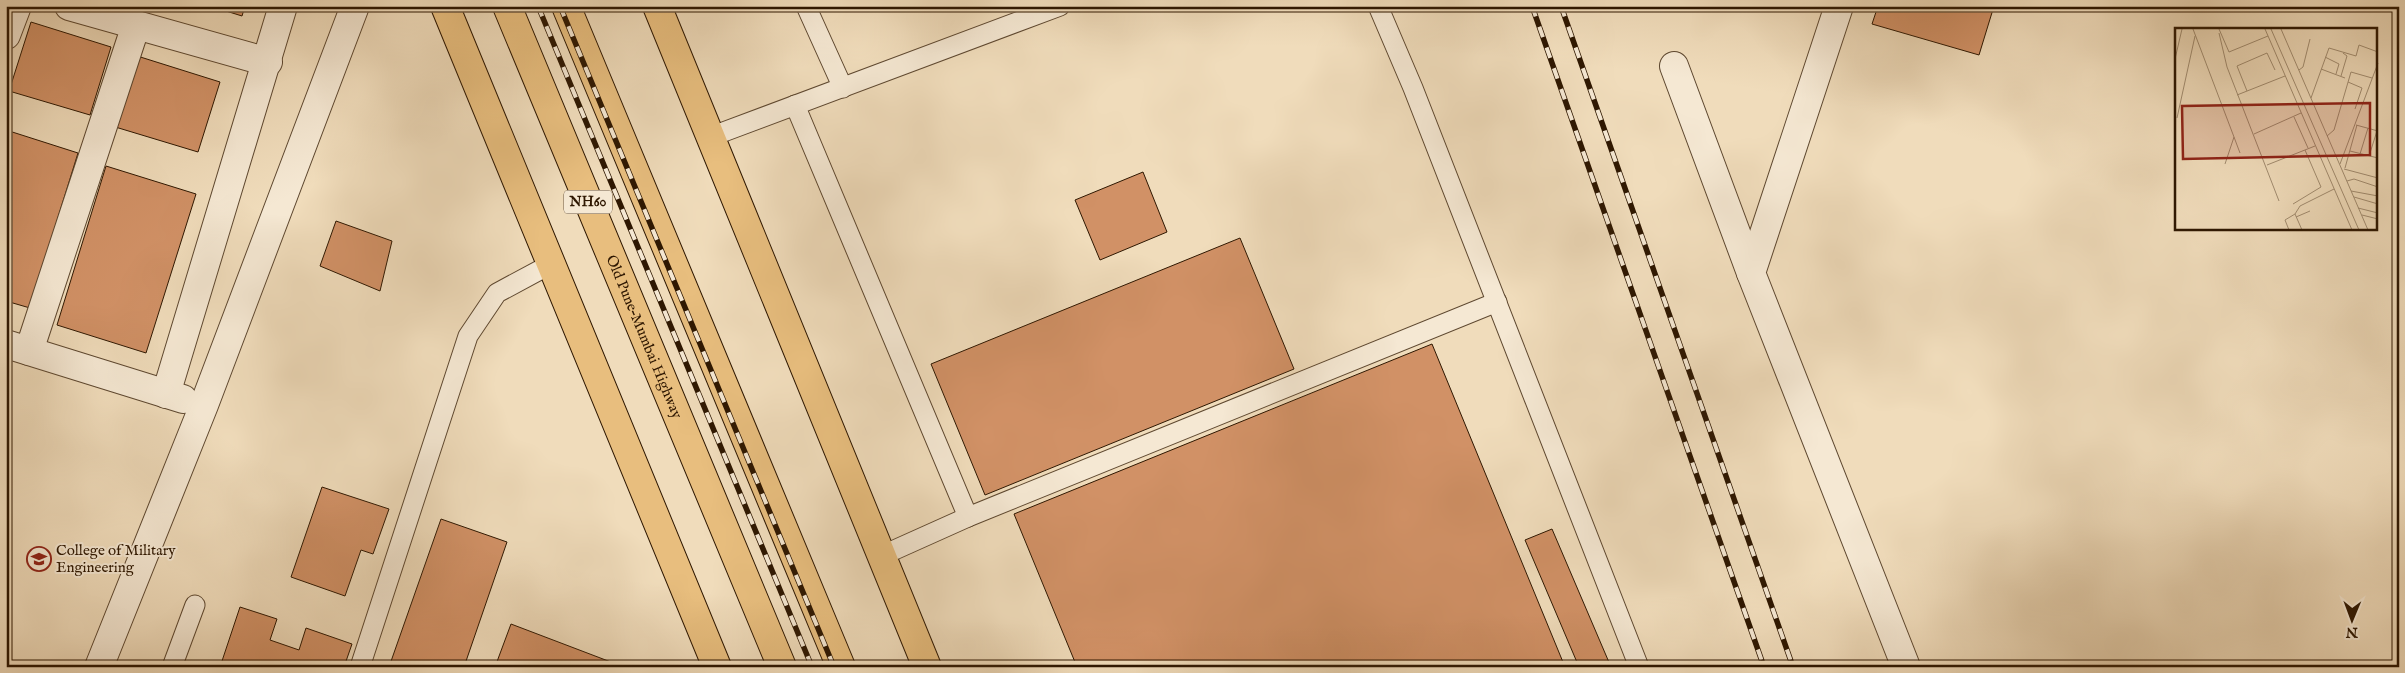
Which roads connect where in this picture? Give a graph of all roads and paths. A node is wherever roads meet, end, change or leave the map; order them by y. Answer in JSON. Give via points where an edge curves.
{"nodes":[{"id":1,"x":17,"y":6,"type":"edge"},
{"id":2,"x":69,"y":6,"type":"edge"},
{"id":3,"x":283,"y":6,"type":"edge"},
{"id":4,"x":355,"y":6,"type":"edge"},
{"id":5,"x":445,"y":6,"type":"edge"},
{"id":6,"x":507,"y":6,"type":"edge"},
{"id":7,"x":566,"y":6,"type":"edge"},
{"id":8,"x":657,"y":6,"type":"edge"},
{"id":9,"x":806,"y":6,"type":"edge"},
{"id":10,"x":1060,"y":6,"type":"edge"},
{"id":11,"x":1378,"y":6,"type":"edge"},
{"id":12,"x":1839,"y":6,"type":"edge"},
{"id":13,"x":136,"y":25,"type":"junction"},
{"id":14,"x":6,"y":35,"type":"edge"},
{"id":15,"x":268,"y":62,"type":"junction"},
{"id":16,"x":1674,"y":66,"type":"dead end"},
{"id":17,"x":844,"y":88,"type":"junction"},
{"id":18,"x":795,"y":105,"type":"junction"},
{"id":19,"x":710,"y":137,"type":"junction"},
{"id":20,"x":551,"y":264,"type":"junction"},
{"id":21,"x":1751,"y":273,"type":"junction"},
{"id":22,"x":1497,"y":302,"type":"junction"},
{"id":23,"x":18,"y":347,"type":"edge"},
{"id":24,"x":166,"y":394,"type":"junction"},
{"id":25,"x":204,"y":405,"type":"junction"},
{"id":26,"x":968,"y":517,"type":"junction"},
{"id":27,"x":881,"y":556,"type":"junction"},
{"id":28,"x":195,"y":605,"type":"dead end"},
{"id":29,"x":99,"y":667,"type":"edge"},
{"id":30,"x":172,"y":667,"type":"edge"},
{"id":31,"x":360,"y":667,"type":"edge"},
{"id":32,"x":716,"y":667,"type":"edge"},
{"id":33,"x":782,"y":667,"type":"edge"},
{"id":34,"x":841,"y":667,"type":"edge"},
{"id":35,"x":927,"y":667,"type":"edge"},
{"id":36,"x":1639,"y":667,"type":"edge"},
{"id":37,"x":1906,"y":667,"type":"edge"}],
"edges":[{"from":1,"to":14,"type":"street"},
{"from":2,"to":13,"type":"street"},
{"from":3,"to":15,"type":"street"},
{"from":4,"to":25,"type":"street"},
{"from":5,"to":20,"type":"main road"},
{"from":6,"to":33,"type":"main road","name":"Old Pune–Mumbai Highway","number":"NH60"},
{"from":7,"to":34,"type":"main road"},
{"from":8,"to":19,"type":"main road"},
{"from":9,"to":17,"type":"lane"},
{"from":10,"to":17,"type":"lane"},
{"from":11,"to":22,"type":"lane"},
{"from":12,"to":21,"type":"street"},
{"from":13,"to":15,"type":"street"},
{"from":13,"to":23,"type":"street"},
{"from":15,"to":24,"type":"street"},
{"from":16,"to":21,"type":"street"},
{"from":17,"to":18,"type":"lane"},
{"from":18,"to":19,"type":"lane"},
{"from":18,"to":26,"type":"lane"},
{"from":19,"to":27,"type":"main road"},
{"from":20,"to":31,"type":"lane","via":[[497,293],[468,336]]},
{"from":20,"to":32,"type":"main road"},
{"from":21,"to":37,"type":"street"},
{"from":22,"to":26,"type":"lane"},
{"from":22,"to":36,"type":"lane"},
{"from":23,"to":24,"type":"street"},
{"from":24,"to":25,"type":"street"},
{"from":25,"to":29,"type":"street"},
{"from":26,"to":27,"type":"lane"},
{"from":27,"to":35,"type":"main road"},
{"from":28,"to":30,"type":"lane"}]}
